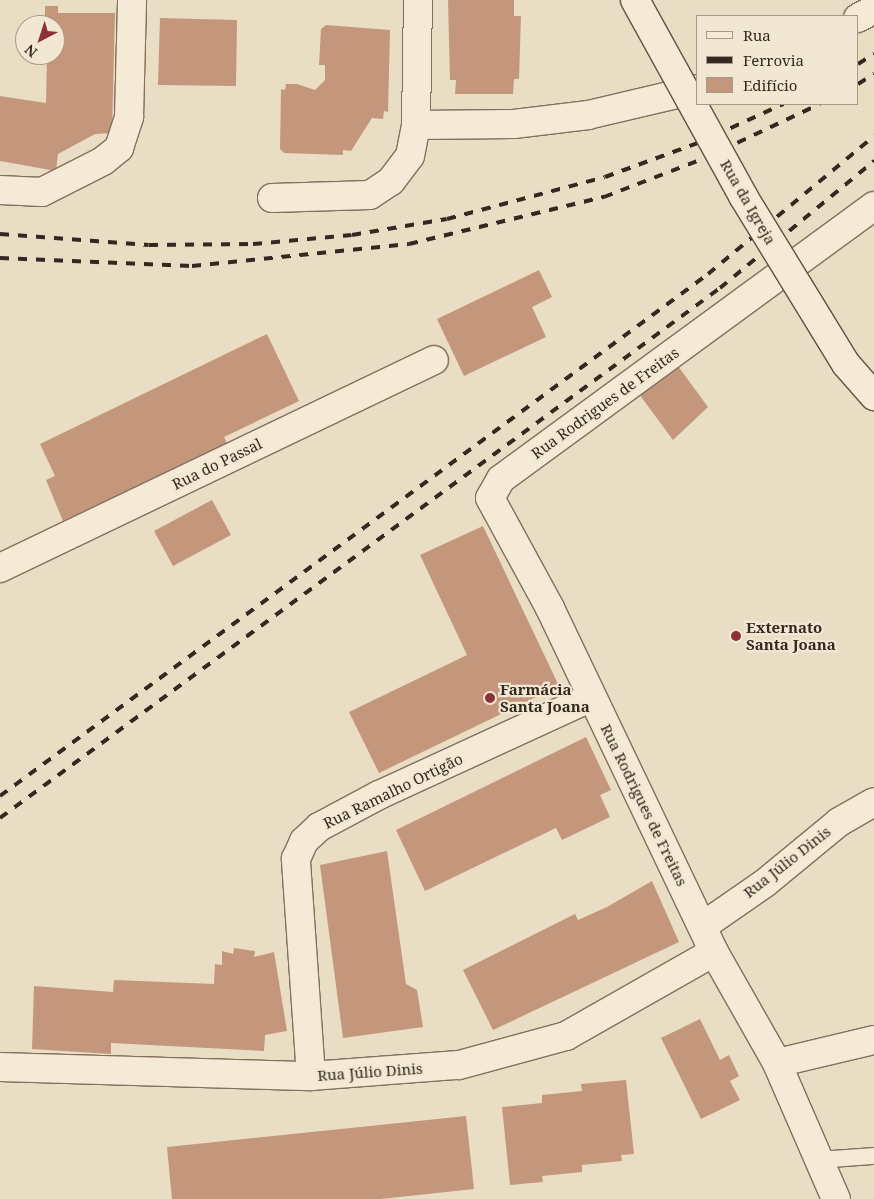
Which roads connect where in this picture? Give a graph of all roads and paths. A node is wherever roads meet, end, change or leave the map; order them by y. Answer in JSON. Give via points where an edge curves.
{"nodes":[{"id":1,"x":132,"y":0,"type":"edge"},
{"id":2,"x":418,"y":0,"type":"edge"},
{"id":3,"x":634,"y":0,"type":"edge"},
{"id":4,"x":874,"y":8,"type":"edge"},
{"id":5,"x":859,"y":17,"type":"edge"},
{"id":6,"x":696,"y":89,"type":"edge"},
{"id":7,"x":416,"y":125,"type":"junction"},
{"id":8,"x":0,"y":190,"type":"edge"},
{"id":9,"x":272,"y":198,"type":"dead end"},
{"id":10,"x":874,"y":206,"type":"edge"},
{"id":11,"x":434,"y":360,"type":"dead end"},
{"id":12,"x":874,"y":396,"type":"edge"},
{"id":13,"x":0,"y":568,"type":"edge"},
{"id":14,"x":592,"y":697,"type":"junction"},
{"id":15,"x":874,"y":802,"type":"edge"},
{"id":16,"x":702,"y":926,"type":"junction"},
{"id":17,"x":714,"y":952,"type":"junction"},
{"id":18,"x":874,"y":1040,"type":"edge"},
{"id":19,"x":777,"y":1063,"type":"junction"},
{"id":20,"x":0,"y":1067,"type":"edge"},
{"id":21,"x":310,"y":1076,"type":"junction"},
{"id":22,"x":874,"y":1156,"type":"edge"},
{"id":23,"x":819,"y":1160,"type":"junction"},
{"id":24,"x":836,"y":1199,"type":"edge"}],
"edges":[{"from":1,"to":8,"type":"street","via":[[129,117],[119,148],[104,161],[42,192]]},
{"from":2,"to":7,"type":"street"},
{"from":3,"to":12,"type":"street","name":"Rua da Igreja","bridge":true,"via":[[743,196],[846,364]]},
{"from":4,"to":5,"type":"street"},
{"from":6,"to":7,"type":"street","via":[[560,118],[514,124]]},
{"from":7,"to":9,"type":"street","via":[[410,156],[391,181],[370,195]]},
{"from":10,"to":14,"type":"street","name":"Rua Rodrigues de Freitas","via":[[500,479],[490,498]]},
{"from":11,"to":13,"type":"street","name":"Rua do Passal"},
{"from":14,"to":16,"type":"street","name":"Rua Rodrigues de Freitas"},
{"from":14,"to":21,"type":"street","name":"Rua Ramalho Ortigão","via":[[379,795],[318,826],[304,841],[296,859]]},
{"from":15,"to":16,"type":"street","name":"Rua Júlio Dinis","via":[[840,822],[765,883]]},
{"from":16,"to":17,"type":"street","name":"Rua Rodrigues de Freitas"},
{"from":17,"to":19,"type":"street","name":"Rua Rodrigues de Freitas"},
{"from":17,"to":21,"type":"street","name":"Rua Júlio Dinis","via":[[566,1036],[518,1051],[459,1065]]},
{"from":18,"to":19,"type":"street"},
{"from":19,"to":23,"type":"street","name":"Rua Rodrigues de Freitas"},
{"from":20,"to":21,"type":"street","name":"Rua Júlio Dinis"},
{"from":22,"to":23,"type":"lane"},
{"from":23,"to":24,"type":"street","name":"Rua Rodrigues de Freitas"}]}
